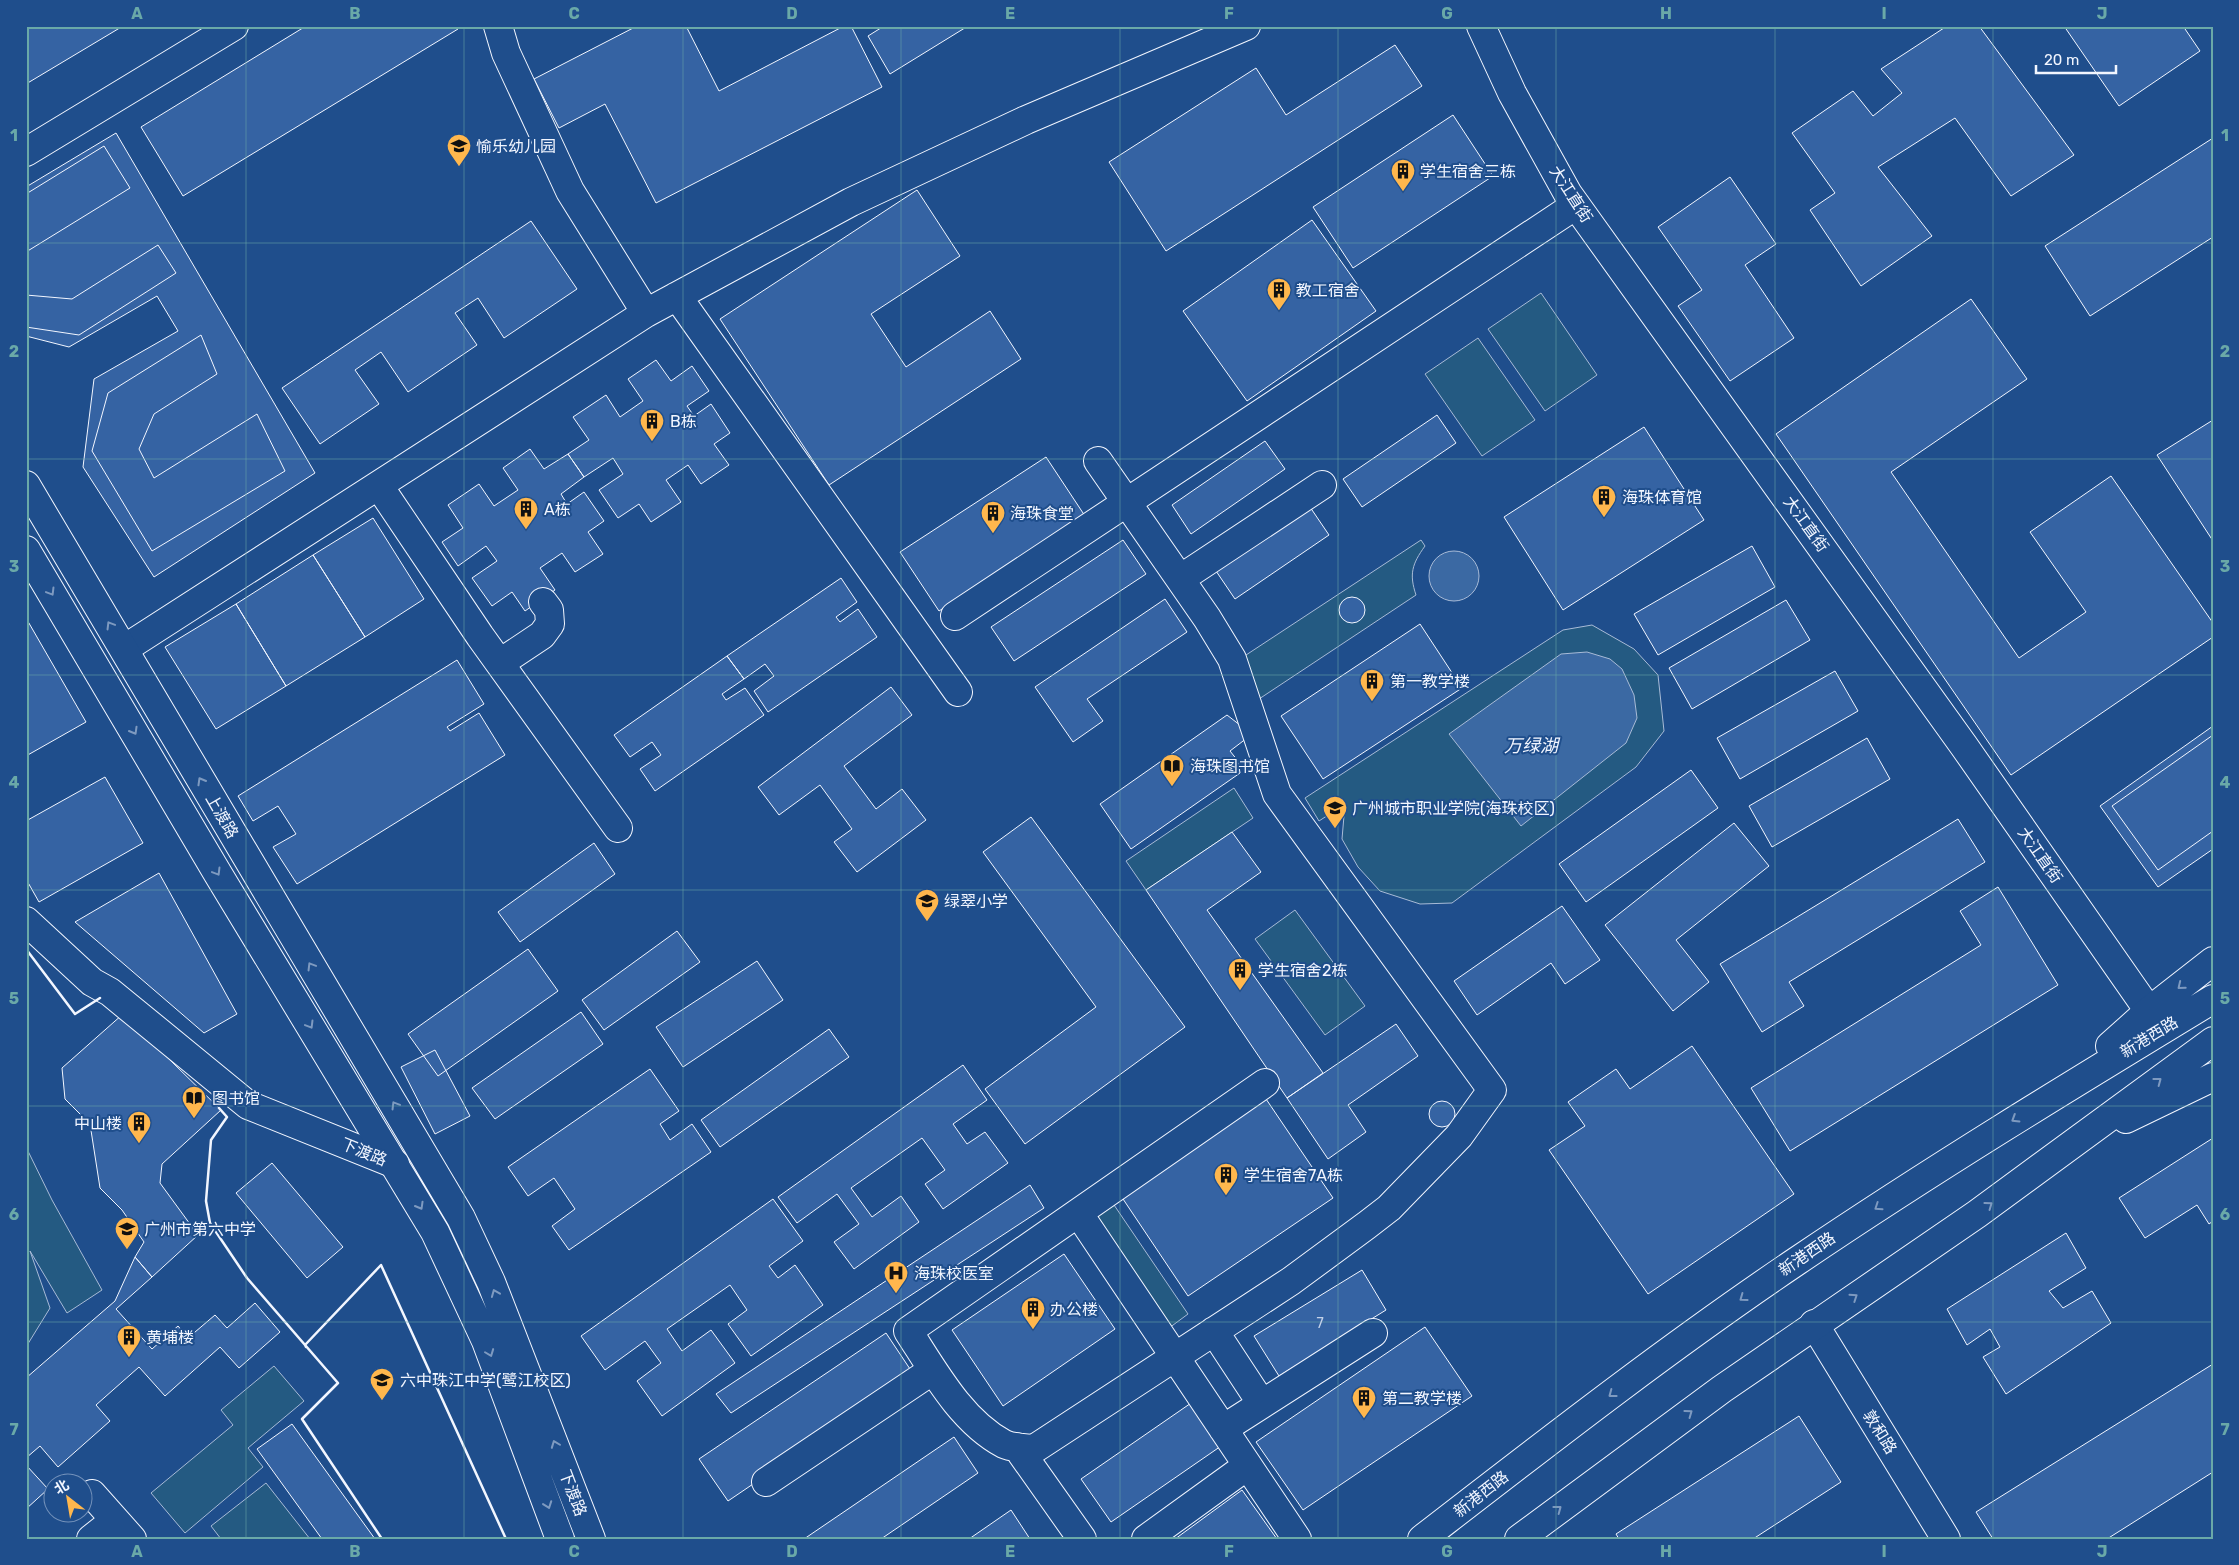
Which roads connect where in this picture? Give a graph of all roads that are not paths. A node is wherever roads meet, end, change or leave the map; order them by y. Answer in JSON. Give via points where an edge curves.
{"nodes":[{"id":1,"x":234,"y":26,"type":"edge"},
{"id":2,"x":498,"y":26,"type":"edge"},
{"id":3,"x":1246,"y":26,"type":"edge"},
{"id":4,"x":1481,"y":26,"type":"edge"},
{"id":5,"x":26,"y":152,"type":"edge"},
{"id":6,"x":1576,"y":205,"type":"junction"},
{"id":7,"x":676,"y":296,"type":"junction"},
{"id":8,"x":646,"y":312,"type":"junction"},
{"id":9,"x":1098,"y":461,"type":"dead end"},
{"id":10,"x":26,"y":485,"type":"edge"},
{"id":11,"x":1322,"y":485,"type":"dead end"},
{"id":12,"x":379,"y":486,"type":"junction"},
{"id":13,"x":1126,"y":501,"type":"junction"},
{"id":14,"x":26,"y":550,"type":"edge"},
{"id":15,"x":1180,"y":579,"type":"junction"},
{"id":16,"x":543,"y":602,"type":"dead end"},
{"id":17,"x":954,"y":616,"type":"dead end"},
{"id":18,"x":124,"y":649,"type":"junction"},
{"id":19,"x":500,"y":664,"type":"junction"},
{"id":20,"x":958,"y":692,"type":"dead end"},
{"id":21,"x":618,"y":828,"type":"dead end"},
{"id":22,"x":26,"y":921,"type":"edge"},
{"id":23,"x":2213,"y":961,"type":"edge"},
{"id":24,"x":2213,"y":999,"type":"edge"},
{"id":25,"x":2149,"y":1011,"type":"junction"},
{"id":26,"x":2213,"y":1041,"type":"edge"},
{"id":27,"x":2213,"y":1077,"type":"edge"},
{"id":28,"x":1265,"y":1083,"type":"dead end"},
{"id":29,"x":2056,"y":1094,"type":"junction"},
{"id":30,"x":2077,"y":1141,"type":"junction"},
{"id":31,"x":420,"y":1147,"type":"joint"},
{"id":32,"x":395,"y":1164,"type":"junction"},
{"id":33,"x":1079,"y":1214,"type":"junction"},
{"id":34,"x":1814,"y":1324,"type":"junction"},
{"id":35,"x":1214,"y":1331,"type":"junction"},
{"id":36,"x":1374,"y":1333,"type":"dead end"},
{"id":37,"x":1174,"y":1356,"type":"junction"},
{"id":38,"x":933,"y":1370,"type":"junction"},
{"id":39,"x":1262,"y":1404,"type":"junction"},
{"id":40,"x":1223,"y":1429,"type":"junction"},
{"id":41,"x":1017,"y":1447,"type":"junction"},
{"id":42,"x":1248,"y":1466,"type":"junction"},
{"id":43,"x":766,"y":1482,"type":"dead end"},
{"id":44,"x":92,"y":1494,"type":"dead end"},
{"id":45,"x":124,"y":1530,"type":"edge"},
{"id":46,"x":91,"y":1539,"type":"edge"},
{"id":47,"x":560,"y":1539,"type":"edge"},
{"id":48,"x":591,"y":1539,"type":"edge"},
{"id":49,"x":1082,"y":1539,"type":"edge"},
{"id":50,"x":1146,"y":1539,"type":"edge"},
{"id":51,"x":1297,"y":1539,"type":"edge"},
{"id":52,"x":1422,"y":1539,"type":"edge"},
{"id":53,"x":1519,"y":1539,"type":"edge"},
{"id":54,"x":1946,"y":1539,"type":"edge"}],
"edges":[{"from":1,"to":5,"type":"main road"},
{"from":2,"to":8,"type":"main road","via":[[506,53],[570,190]]},
{"from":3,"to":7,"type":"main road","via":[[1026,120],[851,202]]},
{"from":4,"to":6,"type":"main road","name":"大江直街","via":[[1535,138]]},
{"from":6,"to":13,"type":"main road"},
{"from":6,"to":25,"type":"main road","name":"大江直街","via":[[1964,746]]},
{"from":7,"to":8,"type":"main road"},
{"from":7,"to":20,"type":"main road"},
{"from":8,"to":12,"type":"main road"},
{"from":9,"to":13,"type":"main road"},
{"from":18,"to":10,"type":"main road","name":"上渡路","one_way":true},
{"from":11,"to":15,"type":"main road"},
{"from":12,"to":18,"type":"main road"},
{"from":12,"to":19,"type":"main road"},
{"from":13,"to":15,"type":"main road"},
{"from":13,"to":17,"type":"main road"},
{"from":14,"to":32,"type":"main road","name":"上渡路","one_way":true},
{"from":15,"to":35,"type":"main road","via":[[1232,659],[1277,794],[1492,1090],[1459,1136],[1389,1208],[1312,1267]]},
{"from":16,"to":19,"type":"main road","via":[[549,610],[550,624],[542,635]]},
{"from":31,"to":18,"type":"main road","name":"上渡路","one_way":true},
{"from":19,"to":21,"type":"main road"},
{"from":22,"to":32,"type":"main road","name":"下渡路","via":[[92,982],[110,992],[248,1105]]},
{"from":23,"to":25,"type":"main road","one_way":true},
{"from":24,"to":29,"type":"main road","name":"新港西路"},
{"from":25,"to":29,"type":"main road"},
{"from":30,"to":26,"type":"main road","one_way":true},
{"from":27,"to":30,"type":"main road"},
{"from":28,"to":33,"type":"main road"},
{"from":29,"to":52,"type":"main road","name":"新港西路","one_way":true,"via":[[1894,1196],[1750,1294],[1596,1405]]},
{"from":34,"to":30,"type":"main road","one_way":true,"via":[[1977,1214]]},
{"from":48,"to":31,"type":"main road","name":"下渡路","one_way":true,"via":[[488,1274]]},
{"from":32,"to":47,"type":"main road","name":"下渡路","one_way":true,"via":[[435,1232],[470,1304]]},
{"from":33,"to":37,"type":"main road"},
{"from":33,"to":38,"type":"main road","via":[[908,1331]]},
{"from":53,"to":34,"type":"main road","one_way":true},
{"from":34,"to":54,"type":"main road","name":"敦和路"},
{"from":35,"to":37,"type":"main road"},
{"from":35,"to":39,"type":"main road"},
{"from":36,"to":39,"type":"main road"},
{"from":37,"to":40,"type":"main road"},
{"from":37,"to":41,"type":"main road","via":[[1034,1449]]},
{"from":38,"to":41,"type":"main road","via":[[975,1423],[1006,1445]]},
{"from":38,"to":43,"type":"main road"},
{"from":39,"to":40,"type":"main road"},
{"from":40,"to":42,"type":"main road"},
{"from":41,"to":49,"type":"main road"},
{"from":42,"to":50,"type":"main road"},
{"from":42,"to":51,"type":"main road"},
{"from":44,"to":45,"type":"main road"},
{"from":45,"to":46,"type":"main road"}]}
